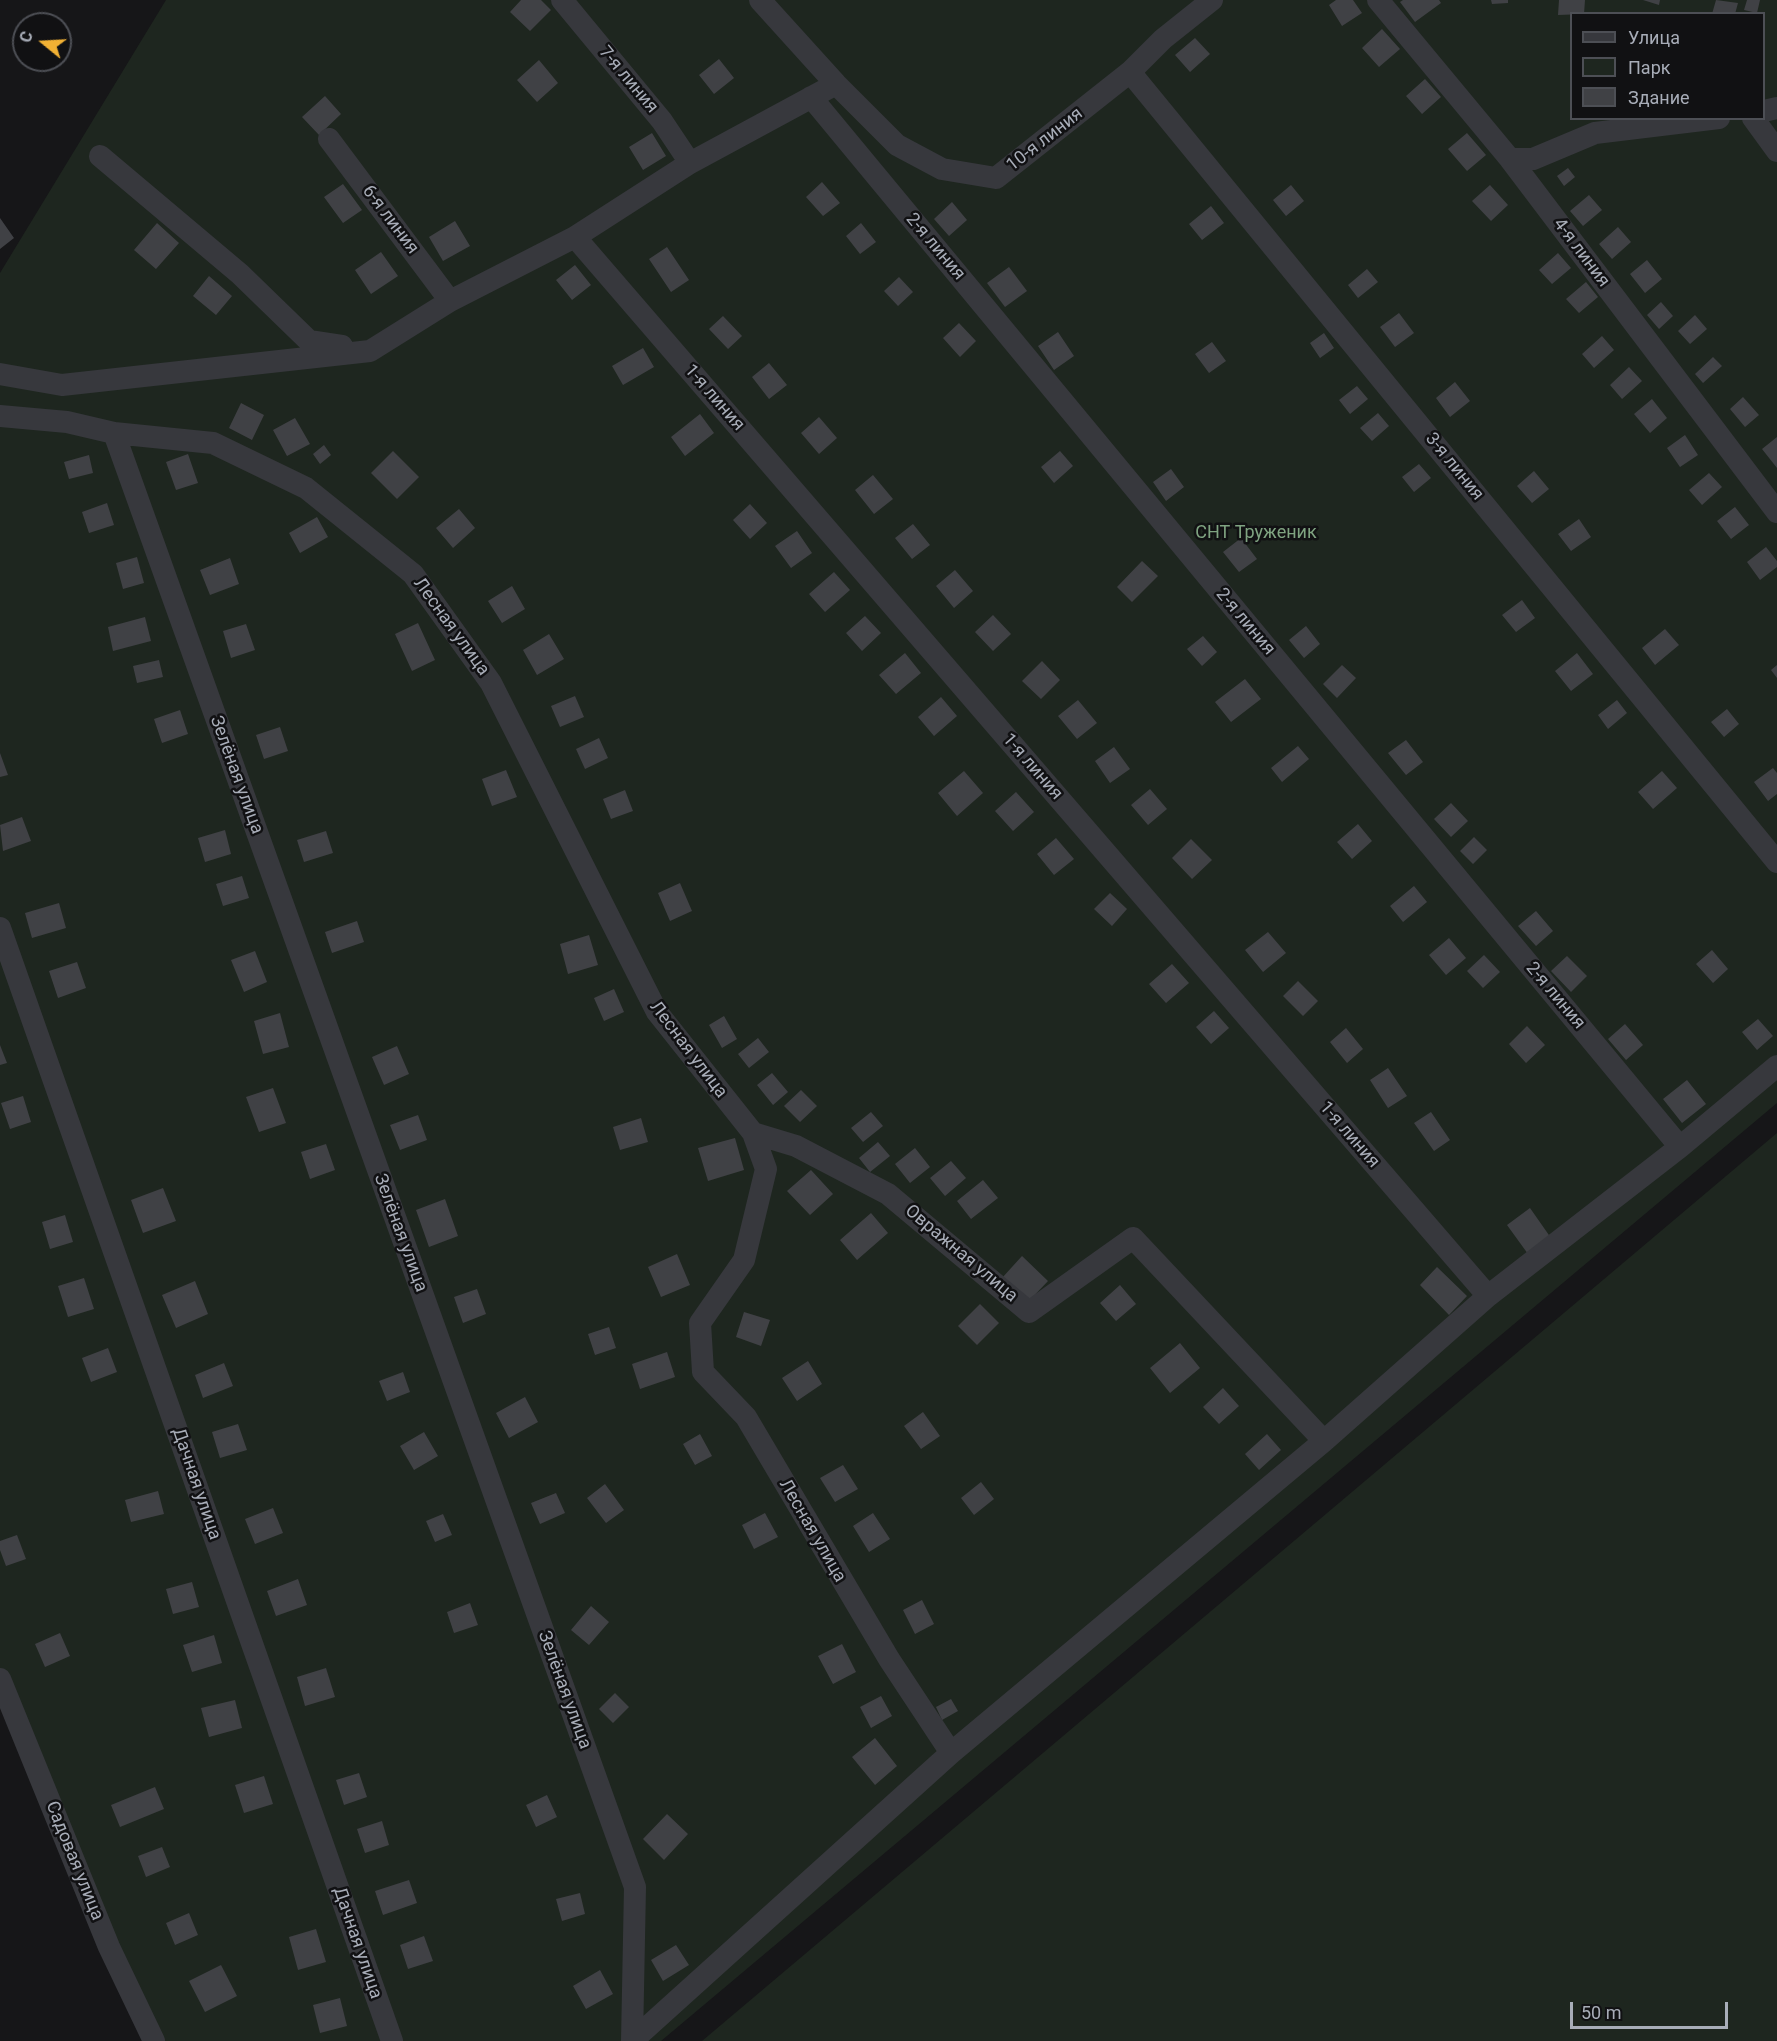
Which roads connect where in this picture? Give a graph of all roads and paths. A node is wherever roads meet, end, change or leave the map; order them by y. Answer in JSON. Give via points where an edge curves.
{"nodes":[{"id":1,"x":562,"y":0,"type":"edge"},
{"id":2,"x":760,"y":0,"type":"edge"},
{"id":3,"x":1212,"y":0,"type":"edge"},
{"id":4,"x":1378,"y":0,"type":"edge"},
{"id":5,"x":1130,"y":72,"type":"junction"},
{"id":6,"x":836,"y":84,"type":"junction"},
{"id":7,"x":811,"y":97,"type":"junction"},
{"id":8,"x":1702,"y":120,"type":"edge"},
{"id":9,"x":1754,"y":120,"type":"edge"},
{"id":10,"x":329,"y":139,"type":"dead end"},
{"id":11,"x":1777,"y":151,"type":"edge"},
{"id":12,"x":100,"y":156,"type":"dead end"},
{"id":13,"x":1510,"y":159,"type":"junction"},
{"id":14,"x":690,"y":163,"type":"junction"},
{"id":15,"x":575,"y":237,"type":"junction"},
{"id":16,"x":450,"y":301,"type":"junction"},
{"id":17,"x":370,"y":351,"type":"junction"},
{"id":18,"x":0,"y":374,"type":"edge"},
{"id":19,"x":0,"y":416,"type":"edge"},
{"id":20,"x":114,"y":433,"type":"junction"},
{"id":21,"x":1777,"y":512,"type":"edge"},
{"id":22,"x":1777,"y":862,"type":"edge"},
{"id":23,"x":0,"y":928,"type":"edge"},
{"id":24,"x":1777,"y":1066,"type":"edge"},
{"id":25,"x":753,"y":1133,"type":"junction"},
{"id":26,"x":1680,"y":1147,"type":"junction"},
{"id":27,"x":1488,"y":1296,"type":"junction"},
{"id":28,"x":1324,"y":1441,"type":"junction"},
{"id":29,"x":0,"y":1679,"type":"edge"},
{"id":30,"x":951,"y":1753,"type":"junction"},
{"id":31,"x":154,"y":2041,"type":"edge"},
{"id":32,"x":392,"y":2041,"type":"edge"},
{"id":33,"x":632,"y":2041,"type":"edge"}],
"edges":[{"from":1,"to":14,"type":"street","name":"7-я линия","via":[[662,121]]},
{"from":2,"to":6,"type":"street","name":"10-я линия"},
{"from":3,"to":5,"type":"street","name":"10-я линия","via":[[1163,39]]},
{"from":4,"to":13,"type":"street","name":"4-я линия"},
{"from":5,"to":6,"type":"street","name":"10-я линия","via":[[996,178],[942,169],[897,145]]},
{"from":5,"to":22,"type":"street","name":"3-я линия"},
{"from":6,"to":7,"type":"street"},
{"from":7,"to":14,"type":"street"},
{"from":7,"to":26,"type":"street","name":"2-я линия"},
{"from":8,"to":13,"type":"street","via":[[1595,133],[1533,159]]},
{"from":9,"to":11,"type":"street"},
{"from":10,"to":16,"type":"street","name":"6-я линия"},
{"from":12,"to":17,"type":"street","via":[[240,274],[309,341]]},
{"from":13,"to":21,"type":"street","name":"4-я линия"},
{"from":14,"to":15,"type":"street"},
{"from":15,"to":16,"type":"street"},
{"from":15,"to":27,"type":"street","name":"1-я линия"},
{"from":16,"to":17,"type":"street"},
{"from":17,"to":18,"type":"street","via":[[62,385]]},
{"from":19,"to":20,"type":"street","name":"Лесная улица","via":[[67,422]]},
{"from":20,"to":25,"type":"street","name":"Лесная улица","via":[[213,444],[306,488],[412,574],[491,683],[657,1012]]},
{"from":20,"to":33,"type":"street","name":"Зелёная улица","via":[[635,1887]]},
{"from":23,"to":32,"type":"street","name":"Дачная улица"},
{"from":24,"to":26,"type":"street"},
{"from":25,"to":28,"type":"street","name":"Овражная улица","via":[[796,1146],[888,1194],[1029,1312],[1133,1238]]},
{"from":25,"to":30,"type":"street","name":"Лесная улица","via":[[766,1169],[744,1260],[699,1323],[703,1372],[746,1417],[876,1638]]},
{"from":26,"to":27,"type":"street"},
{"from":27,"to":28,"type":"street"},
{"from":28,"to":30,"type":"street"},
{"from":29,"to":31,"type":"street","name":"Садовая улица","via":[[109,1947]]},
{"from":30,"to":33,"type":"street"}]}
